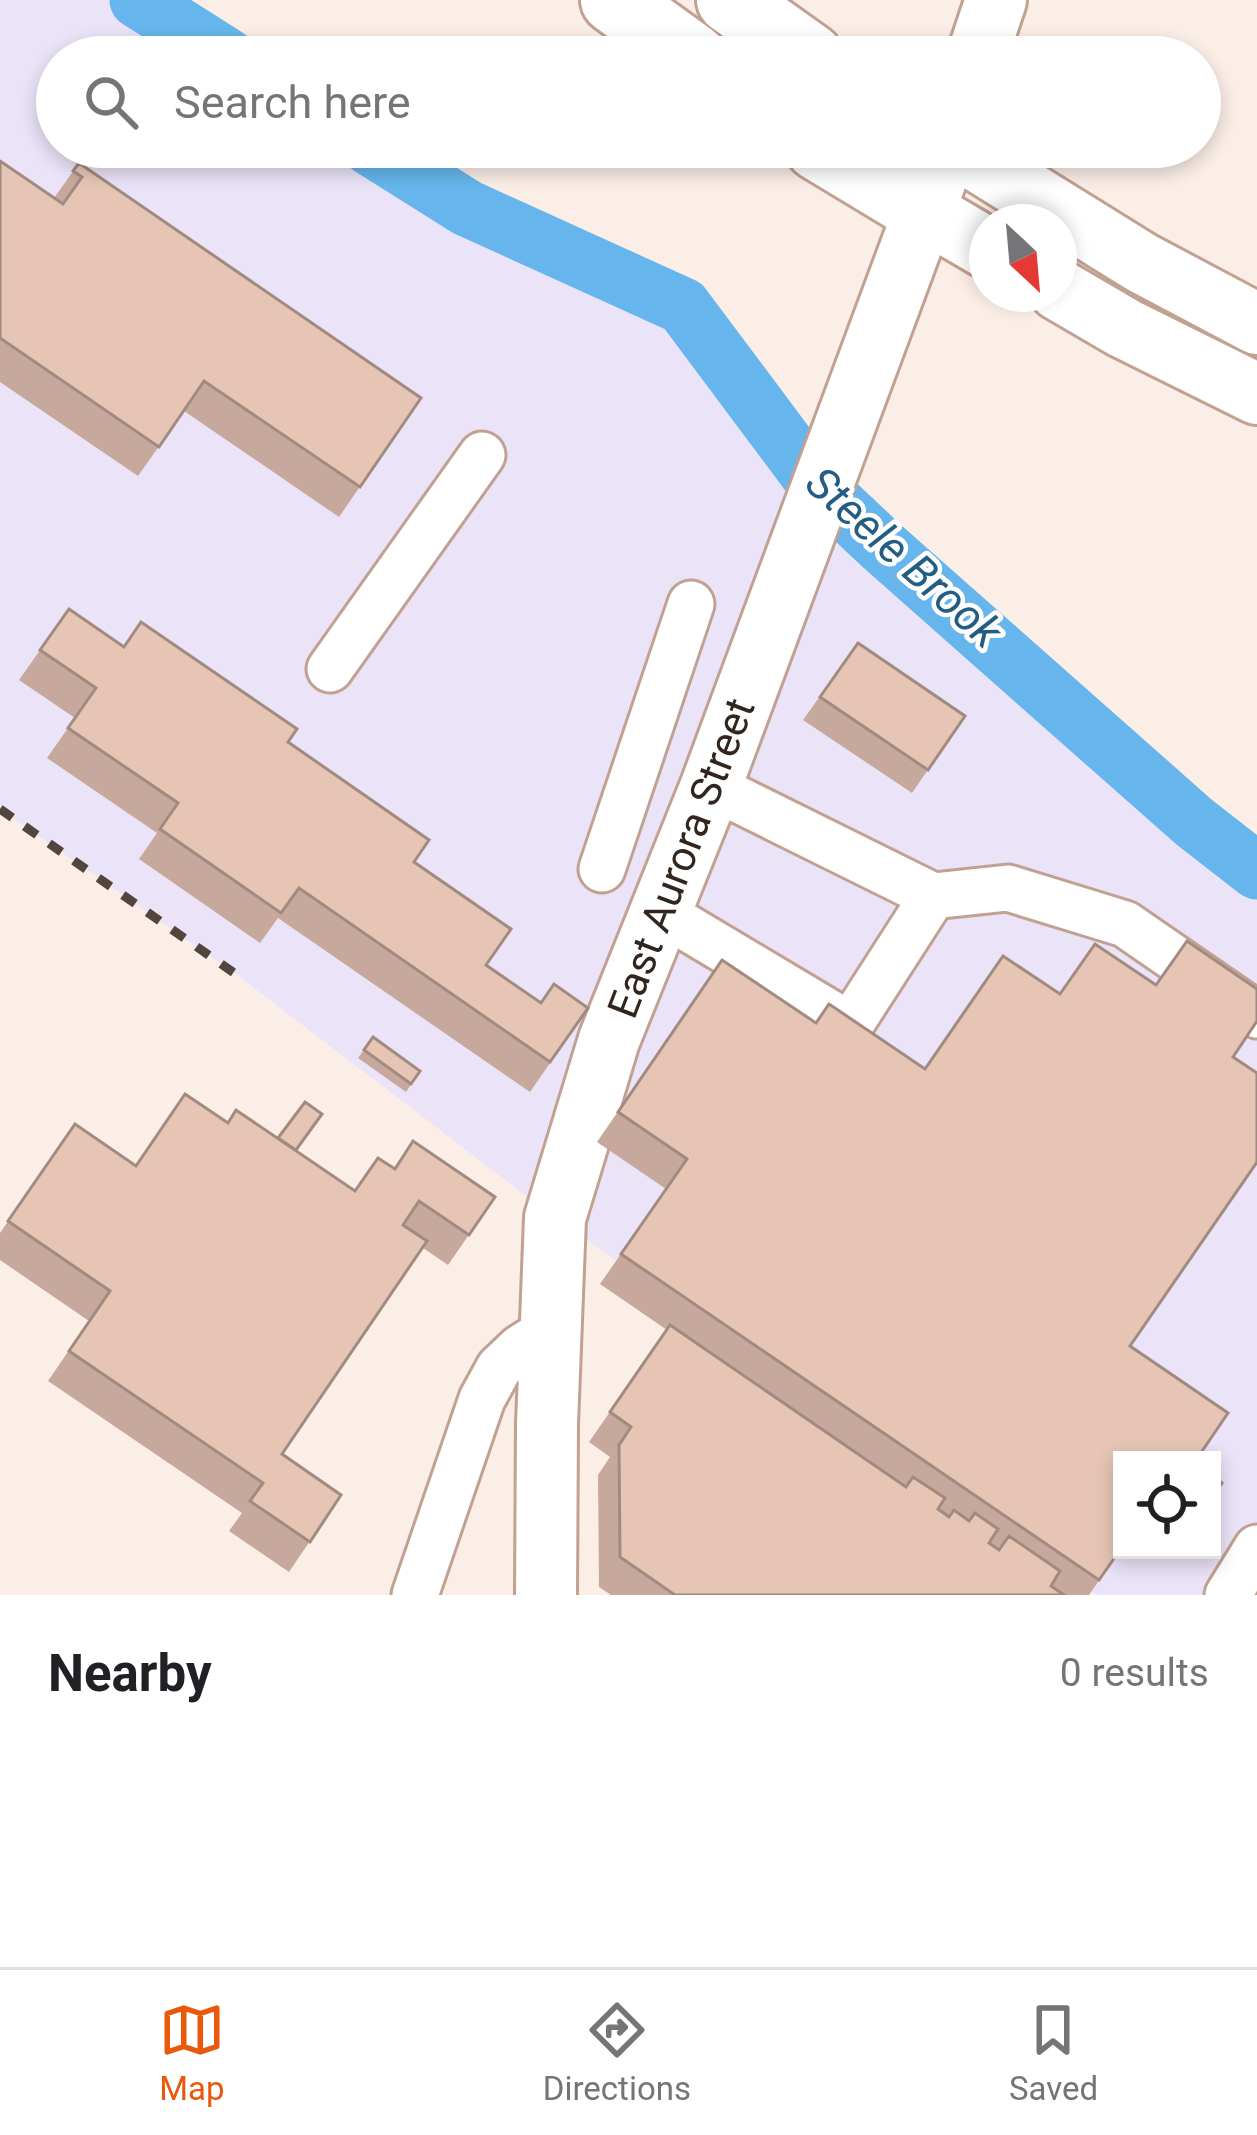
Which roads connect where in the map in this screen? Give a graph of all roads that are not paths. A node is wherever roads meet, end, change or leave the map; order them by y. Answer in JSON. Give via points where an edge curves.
{"nodes":[{"id":1,"x":614,"y":0,"type":"edge"},
{"id":2,"x":730,"y":0,"type":"edge"},
{"id":3,"x":664,"y":36,"type":"edge"},
{"id":4,"x":780,"y":36,"type":"edge"},
{"id":5,"x":853,"y":168,"type":"edge"},
{"id":6,"x":942,"y":168,"type":"edge"},
{"id":7,"x":986,"y":168,"type":"edge"},
{"id":8,"x":924,"y":211,"type":"junction"},
{"id":9,"x":969,"y":237,"type":"edge"},
{"id":10,"x":1077,"y":301,"type":"edge"},
{"id":11,"x":1257,"y":324,"type":"edge"},
{"id":12,"x":1257,"y":394,"type":"edge"},
{"id":13,"x":482,"y":454,"type":"dead end"},
{"id":14,"x":691,"y":604,"type":"dead end"},
{"id":15,"x":330,"y":669,"type":"dead end"},
{"id":16,"x":711,"y":786,"type":"junction"},
{"id":17,"x":602,"y":869,"type":"dead end"},
{"id":18,"x":933,"y":896,"type":"junction"},
{"id":19,"x":659,"y":911,"type":"junction"},
{"id":20,"x":1257,"y":1015,"type":"edge"},
{"id":21,"x":550,"y":1329,"type":"junction"},
{"id":22,"x":1257,"y":1547,"type":"edge"},
{"id":23,"x":415,"y":1595,"type":"edge"},
{"id":24,"x":546,"y":1595,"type":"edge"},
{"id":25,"x":1228,"y":1595,"type":"edge"}],
"edges":[{"from":1,"to":3,"type":"highway"},
{"from":2,"to":4,"type":"highway"},
{"from":5,"to":8,"type":"highway"},
{"from":6,"to":8,"type":"main road","name":"East Aurora Street"},
{"from":7,"to":11,"type":"main road"},
{"from":8,"to":9,"type":"main road"},
{"from":8,"to":16,"type":"main road","name":"East Aurora Street"},
{"from":10,"to":12,"type":"main road"},
{"from":13,"to":15,"type":"street"},
{"from":14,"to":17,"type":"street"},
{"from":16,"to":18,"type":"street"},
{"from":16,"to":19,"type":"main road","name":"East Aurora Street"},
{"from":18,"to":19,"type":"street","via":[[850,1025]]},
{"from":18,"to":20,"type":"street","via":[[1008,888],[1125,924]]},
{"from":19,"to":21,"type":"main road","name":"East Aurora Street","via":[[555,1218]]},
{"from":21,"to":23,"type":"street","via":[[499,1368],[482,1399]]},
{"from":21,"to":24,"type":"main road","name":"East Aurora Street"},
{"from":22,"to":25,"type":"street"}]}
